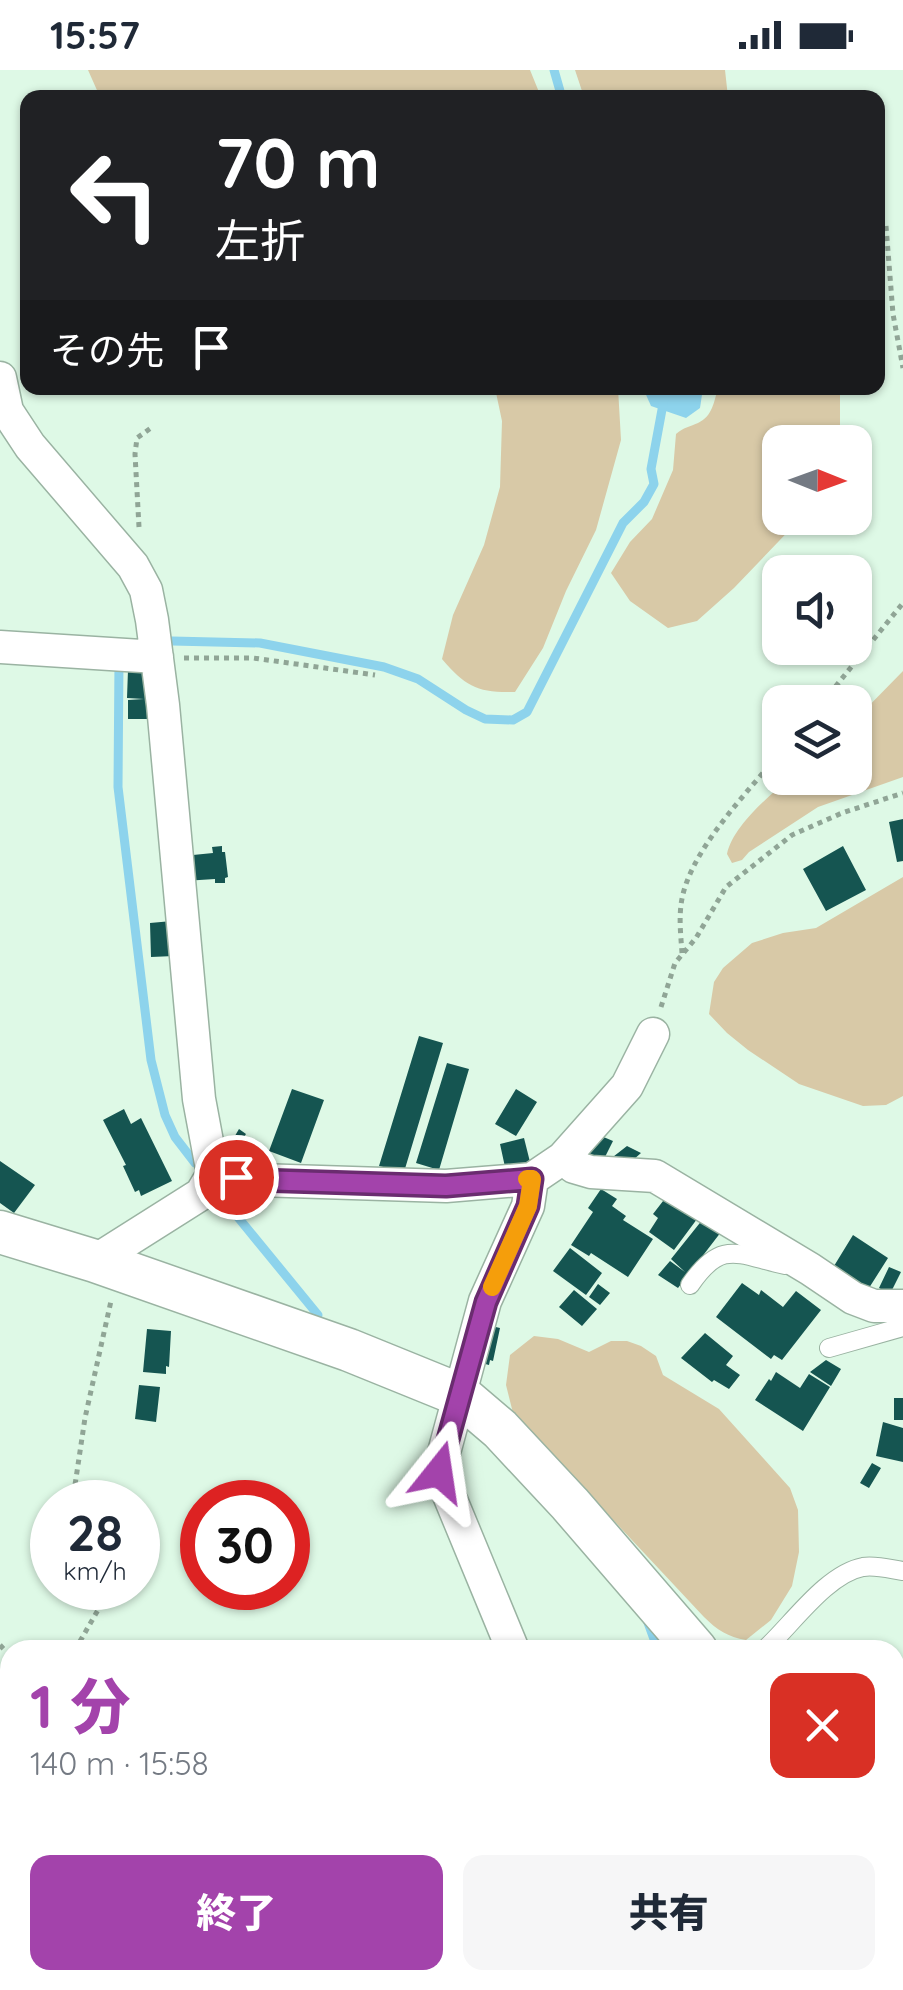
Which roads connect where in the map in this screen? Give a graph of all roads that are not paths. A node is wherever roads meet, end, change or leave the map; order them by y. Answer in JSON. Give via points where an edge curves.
{"nodes":[{"id":1,"x":0,"y":378,"type":"edge"},
{"id":2,"x":0,"y":647,"type":"edge"},
{"id":3,"x":157,"y":657,"type":"junction"},
{"id":4,"x":653,"y":1034,"type":"road end"},
{"id":5,"x":563,"y":1158,"type":"junction"},
{"id":6,"x":213,"y":1174,"type":"junction"},
{"id":7,"x":532,"y":1179,"type":"junction"},
{"id":8,"x":0,"y":1232,"type":"edge"},
{"id":9,"x":105,"y":1265,"type":"junction"},
{"id":10,"x":810,"y":1268,"type":"junction"},
{"id":11,"x":690,"y":1285,"type":"dead end"},
{"id":12,"x":903,"y":1306,"type":"edge"},
{"id":13,"x":903,"y":1327,"type":"edge"},
{"id":14,"x":829,"y":1348,"type":"dead end"},
{"id":15,"x":460,"y":1396,"type":"junction"},
{"id":16,"x":903,"y":1571,"type":"edge"},
{"id":17,"x":509,"y":1640,"type":"edge"},
{"id":18,"x":687,"y":1640,"type":"edge"},
{"id":19,"x":774,"y":1640,"type":"edge"}],
"edges":[{"from":1,"to":3,"type":"street","via":[[7,411],[30,446],[136,571],[146,590]]},
{"from":2,"to":3,"type":"street"},
{"from":3,"to":6,"type":"street","via":[[199,1099]]},
{"from":4,"to":5,"type":"street","via":[[627,1086]]},
{"from":5,"to":7,"type":"street"},
{"from":5,"to":10,"type":"street","via":[[591,1172],[655,1176]]},
{"from":6,"to":7,"type":"street","via":[[446,1186]]},
{"from":6,"to":9,"type":"street","via":[[201,1194]]},
{"from":7,"to":15,"type":"street"},
{"from":8,"to":9,"type":"street"},
{"from":9,"to":15,"type":"street"},
{"from":10,"to":11,"type":"lane","via":[[722,1254]]},
{"from":10,"to":12,"type":"street","via":[[853,1298]]},
{"from":13,"to":14,"type":"lane"},
{"from":15,"to":17,"type":"street","via":[[439,1472]]},
{"from":15,"to":18,"type":"street","via":[[570,1504]]},
{"from":16,"to":19,"type":"lane","via":[[862,1567],[845,1574]]}]}
